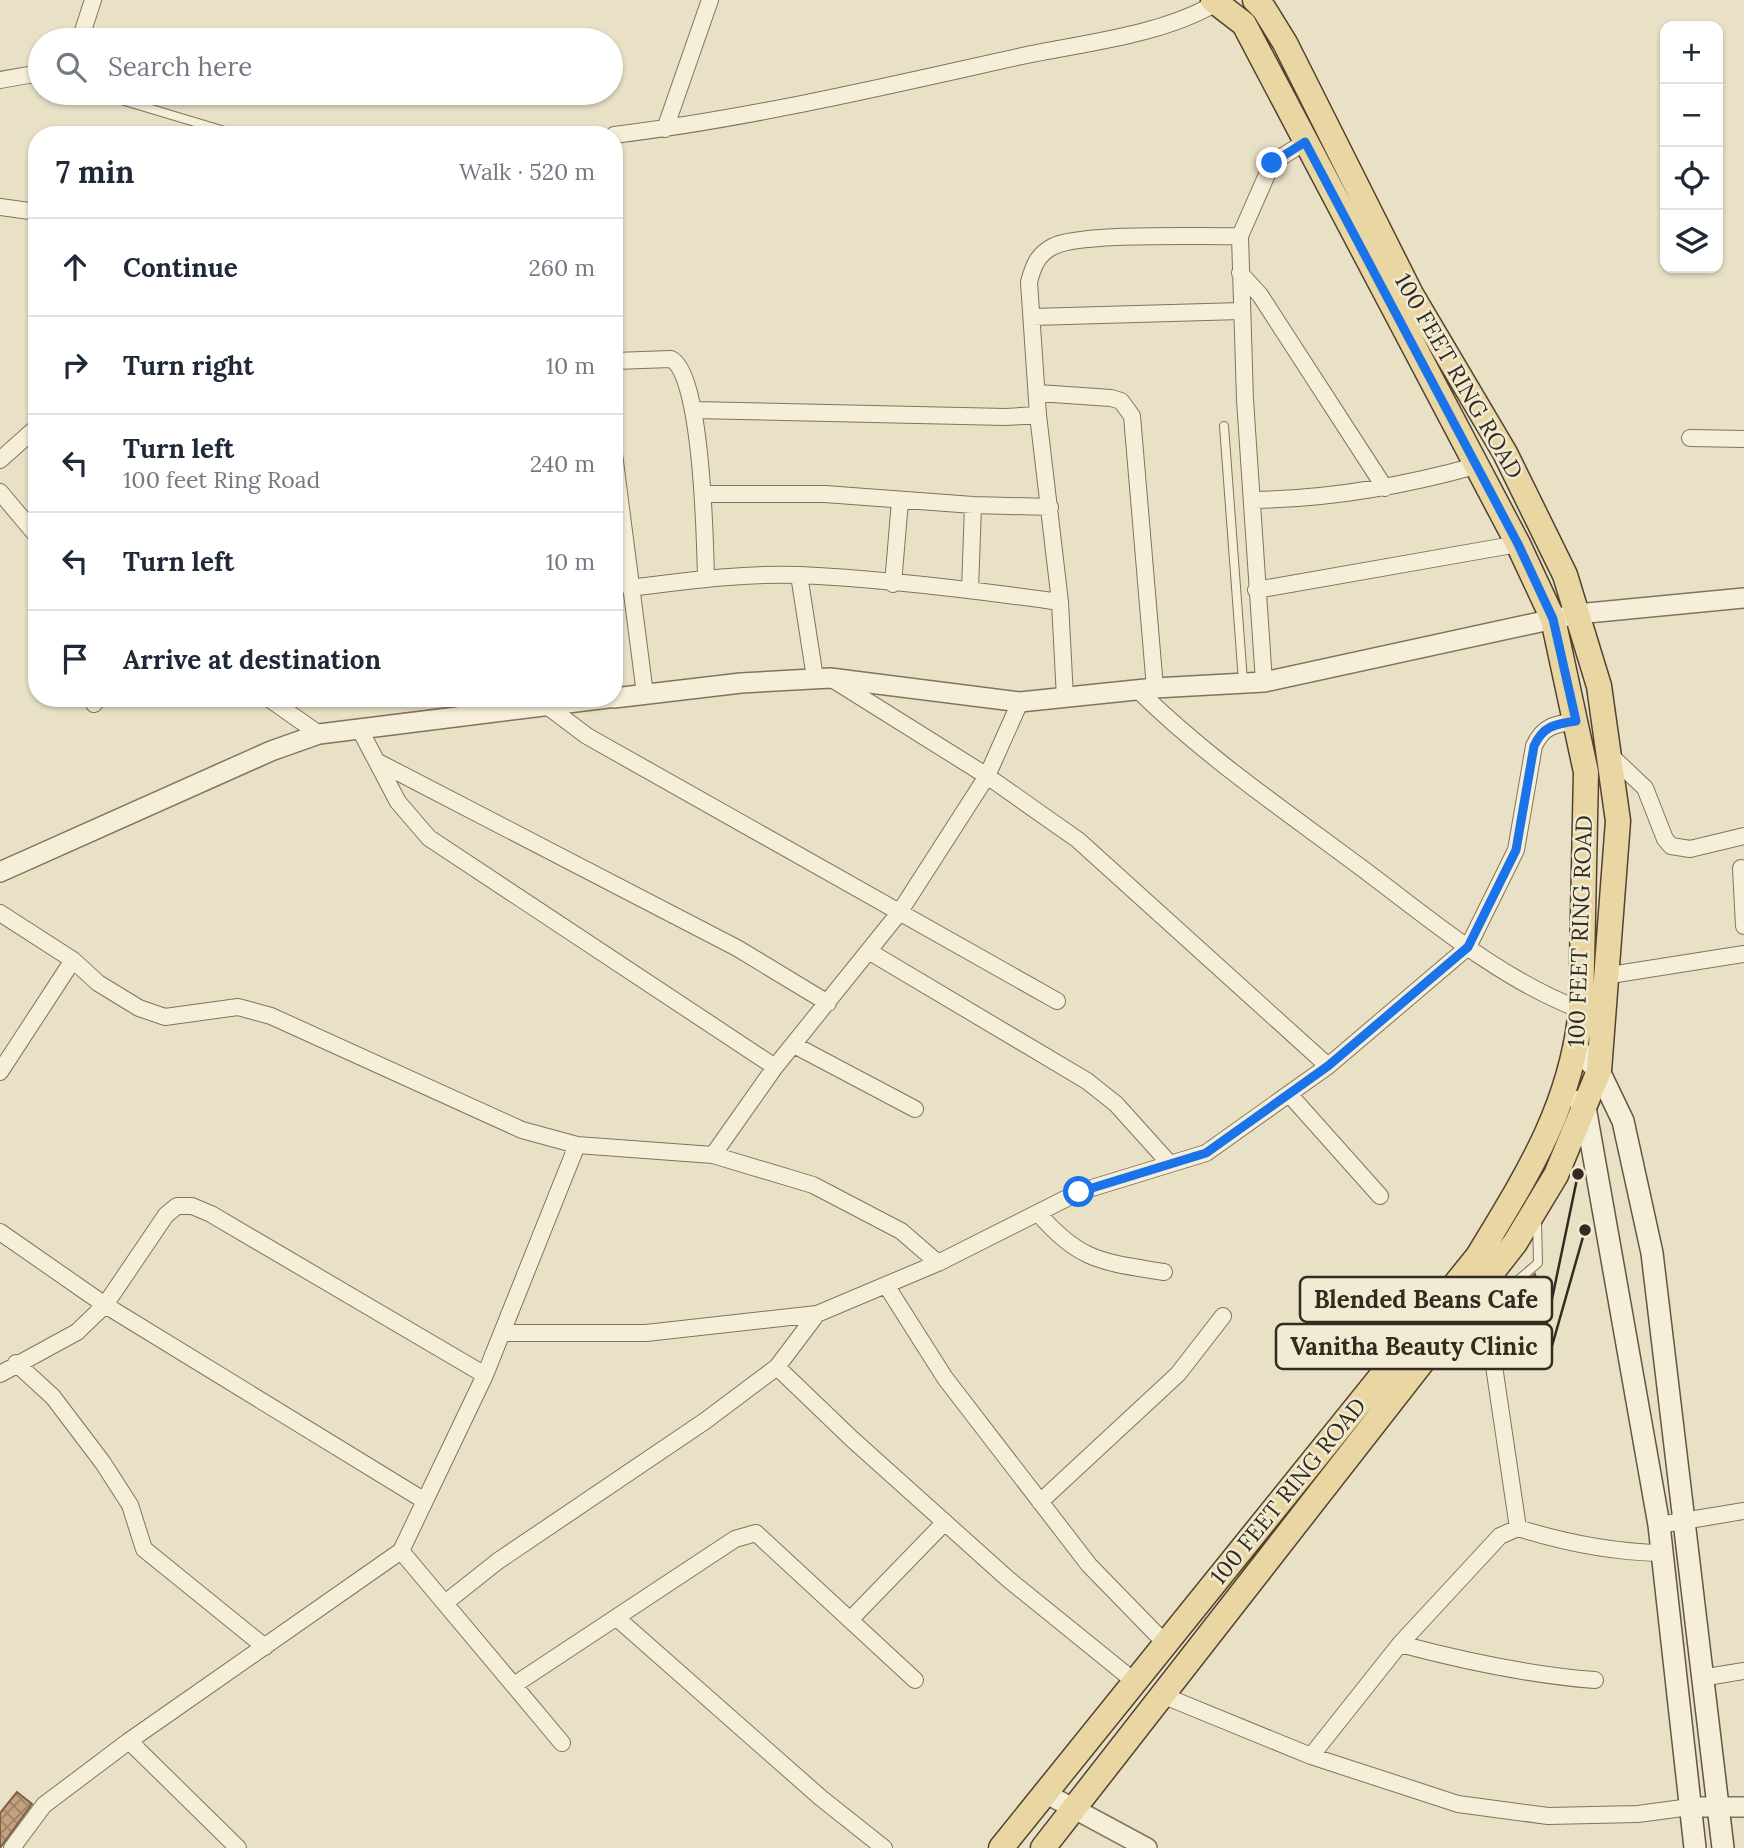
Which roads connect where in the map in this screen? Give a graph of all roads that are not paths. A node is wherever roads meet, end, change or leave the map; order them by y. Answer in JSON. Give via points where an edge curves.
{"nodes":[{"id":1,"x":93,"y":0,"type":"edge"},
{"id":2,"x":710,"y":0,"type":"edge"},
{"id":3,"x":1255,"y":0,"type":"edge"},
{"id":4,"x":1214,"y":1,"type":"edge"},
{"id":5,"x":84,"y":28,"type":"edge"},
{"id":6,"x":28,"y":75,"type":"edge"},
{"id":7,"x":0,"y":80,"type":"edge"},
{"id":8,"x":138,"y":105,"type":"edge"},
{"id":9,"x":207,"y":126,"type":"edge"},
{"id":10,"x":665,"y":129,"type":"junction"},
{"id":11,"x":623,"y":134,"type":"edge"},
{"id":12,"x":1305,"y":142,"type":"junction"},
{"id":13,"x":0,"y":208,"type":"edge"},
{"id":14,"x":28,"y":211,"type":"edge"},
{"id":15,"x":1240,"y":236,"type":"junction"},
{"id":16,"x":1240,"y":273,"type":"junction"},
{"id":17,"x":1241,"y":311,"type":"junction"},
{"id":18,"x":1032,"y":317,"type":"junction"},
{"id":19,"x":623,"y":361,"type":"edge"},
{"id":20,"x":1038,"y":393,"type":"junction"},
{"id":21,"x":693,"y":410,"type":"junction"},
{"id":22,"x":1038,"y":415,"type":"junction"},
{"id":23,"x":1224,"y":426,"type":"dead end"},
{"id":24,"x":28,"y":435,"type":"edge"},
{"id":25,"x":1690,"y":438,"type":"dead end"},
{"id":26,"x":1744,"y":439,"type":"edge"},
{"id":27,"x":0,"y":460,"type":"edge"},
{"id":28,"x":1475,"y":466,"type":"junction"},
{"id":29,"x":1385,"y":488,"type":"junction"},
{"id":30,"x":0,"y":492,"type":"edge"},
{"id":31,"x":703,"y":494,"type":"junction"},
{"id":32,"x":1252,"y":500,"type":"junction"},
{"id":33,"x":900,"y":501,"type":"junction"},
{"id":34,"x":973,"y":505,"type":"junction"},
{"id":35,"x":1050,"y":508,"type":"junction"},
{"id":36,"x":28,"y":525,"type":"edge"},
{"id":37,"x":1518,"y":544,"type":"junction"},
{"id":38,"x":623,"y":548,"type":"edge"},
{"id":39,"x":799,"y":575,"type":"junction"},
{"id":40,"x":706,"y":578,"type":"junction"},
{"id":41,"x":892,"y":584,"type":"junction"},
{"id":42,"x":629,"y":588,"type":"junction"},
{"id":43,"x":970,"y":590,"type":"junction"},
{"id":44,"x":1256,"y":590,"type":"junction"},
{"id":45,"x":1744,"y":598,"type":"edge"},
{"id":46,"x":1060,"y":602,"type":"junction"},
{"id":47,"x":1565,"y":617,"type":"junction"},
{"id":48,"x":822,"y":678,"type":"junction"},
{"id":49,"x":1264,"y":682,"type":"junction"},
{"id":50,"x":1244,"y":683,"type":"junction"},
{"id":51,"x":1147,"y":689,"type":"junction"},
{"id":52,"x":645,"y":694,"type":"junction"},
{"id":53,"x":623,"y":697,"type":"edge"},
{"id":54,"x":1065,"y":698,"type":"junction"},
{"id":55,"x":1020,"y":702,"type":"junction"},
{"id":56,"x":281,"y":707,"type":"edge"},
{"id":57,"x":538,"y":707,"type":"edge"},
{"id":58,"x":548,"y":707,"type":"edge"},
{"id":59,"x":1576,"y":721,"type":"junction"},
{"id":60,"x":359,"y":728,"type":"junction"},
{"id":61,"x":319,"y":734,"type":"junction"},
{"id":62,"x":1609,"y":754,"type":"junction"},
{"id":63,"x":380,"y":763,"type":"junction"},
{"id":64,"x":987,"y":776,"type":"junction"},
{"id":65,"x":1744,"y":836,"type":"edge"},
{"id":66,"x":1741,"y":868,"type":"dead end"},
{"id":67,"x":0,"y":872,"type":"edge"},
{"id":68,"x":0,"y":913,"type":"edge"},
{"id":69,"x":899,"y":913,"type":"junction"},
{"id":70,"x":1744,"y":926,"type":"edge"},
{"id":71,"x":1468,"y":947,"type":"junction"},
{"id":72,"x":870,"y":952,"type":"junction"},
{"id":73,"x":1744,"y":954,"type":"edge"},
{"id":74,"x":73,"y":960,"type":"junction"},
{"id":75,"x":1604,"y":976,"type":"junction"},
{"id":76,"x":1057,"y":1001,"type":"dead end"},
{"id":77,"x":828,"y":1003,"type":"junction"},
{"id":78,"x":1581,"y":1010,"type":"junction"},
{"id":79,"x":794,"y":1045,"type":"junction"},
{"id":80,"x":1577,"y":1049,"type":"junction"},
{"id":81,"x":1328,"y":1066,"type":"junction"},
{"id":82,"x":775,"y":1068,"type":"junction"},
{"id":83,"x":1599,"y":1071,"type":"junction"},
{"id":84,"x":0,"y":1072,"type":"edge"},
{"id":85,"x":1567,"y":1084,"type":"junction"},
{"id":86,"x":1289,"y":1094,"type":"junction"},
{"id":87,"x":1585,"y":1107,"type":"junction"},
{"id":88,"x":915,"y":1109,"type":"dead end"},
{"id":89,"x":577,"y":1145,"type":"junction"},
{"id":90,"x":713,"y":1155,"type":"junction"},
{"id":91,"x":1170,"y":1164,"type":"junction"},
{"id":92,"x":1380,"y":1196,"type":"dead end"},
{"id":93,"x":1038,"y":1213,"type":"junction"},
{"id":94,"x":0,"y":1232,"type":"edge"},
{"id":95,"x":938,"y":1263,"type":"junction"},
{"id":96,"x":1164,"y":1272,"type":"dead end"},
{"id":97,"x":1484,"y":1283,"type":"junction"},
{"id":98,"x":886,"y":1285,"type":"junction"},
{"id":99,"x":105,"y":1306,"type":"junction"},
{"id":100,"x":817,"y":1314,"type":"junction"},
{"id":101,"x":1223,"y":1316,"type":"dead end"},
{"id":102,"x":502,"y":1333,"type":"junction"},
{"id":103,"x":777,"y":1367,"type":"junction"},
{"id":104,"x":5,"y":1368,"type":"edge"},
{"id":105,"x":485,"y":1374,"type":"junction"},
{"id":106,"x":425,"y":1501,"type":"junction"},
{"id":107,"x":1040,"y":1502,"type":"junction"},
{"id":108,"x":1744,"y":1511,"type":"edge"},
{"id":109,"x":1684,"y":1520,"type":"junction"},
{"id":110,"x":945,"y":1522,"type":"junction"},
{"id":111,"x":1659,"y":1525,"type":"junction"},
{"id":112,"x":1518,"y":1528,"type":"junction"},
{"id":113,"x":401,"y":1551,"type":"junction"},
{"id":114,"x":1661,"y":1553,"type":"junction"},
{"id":115,"x":445,"y":1604,"type":"junction"},
{"id":116,"x":618,"y":1619,"type":"junction"},
{"id":117,"x":850,"y":1620,"type":"junction"},
{"id":118,"x":1165,"y":1643,"type":"junction"},
{"id":119,"x":1400,"y":1644,"type":"junction"},
{"id":120,"x":265,"y":1647,"type":"junction"},
{"id":121,"x":1744,"y":1671,"type":"edge"},
{"id":122,"x":1701,"y":1678,"type":"junction"},
{"id":123,"x":915,"y":1680,"type":"dead end"},
{"id":124,"x":1594,"y":1680,"type":"dead end"},
{"id":125,"x":1134,"y":1681,"type":"junction"},
{"id":126,"x":514,"y":1685,"type":"junction"},
{"id":127,"x":1162,"y":1695,"type":"junction"},
{"id":128,"x":129,"y":1741,"type":"junction"},
{"id":129,"x":562,"y":1743,"type":"dead end"},
{"id":130,"x":1311,"y":1756,"type":"junction"},
{"id":131,"x":1043,"y":1792,"type":"junction"},
{"id":132,"x":1717,"y":1805,"type":"junction"},
{"id":133,"x":1690,"y":1807,"type":"junction"},
{"id":134,"x":1744,"y":1807,"type":"edge"},
{"id":135,"x":1074,"y":1809,"type":"junction"},
{"id":136,"x":12,"y":1848,"type":"edge"},
{"id":137,"x":238,"y":1848,"type":"edge"},
{"id":138,"x":884,"y":1848,"type":"edge"},
{"id":139,"x":1001,"y":1848,"type":"edge"},
{"id":140,"x":1043,"y":1848,"type":"edge"},
{"id":141,"x":1147,"y":1848,"type":"edge"},
{"id":142,"x":1695,"y":1848,"type":"edge"},
{"id":143,"x":1723,"y":1848,"type":"edge"}],
"edges":[{"from":1,"to":5,"type":"street"},
{"from":2,"to":10,"type":"street"},
{"from":3,"to":47,"type":"main road","name":"100 FEET RING ROAD","via":[[1306,83],[1411,294],[1505,453],[1565,575]]},
{"from":4,"to":10,"type":"street","via":[[1178,22],[850,94]]},
{"from":4,"to":12,"type":"main road","name":"100 FEET RING ROAD","via":[[1244,24]]},
{"from":6,"to":7,"type":"street"},
{"from":8,"to":9,"type":"lane"},
{"from":10,"to":11,"type":"street"},
{"from":12,"to":15,"type":"street","via":[[1272,163]]},
{"from":12,"to":28,"type":"main road","name":"100 FEET RING ROAD"},
{"from":13,"to":14,"type":"street"},
{"from":15,"to":16,"type":"street"},
{"from":15,"to":18,"type":"street","via":[[1068,240],[1039,256],[1033,268],[1029,282]]},
{"from":16,"to":17,"type":"street"},
{"from":16,"to":29,"type":"street","via":[[1260,295]]},
{"from":17,"to":18,"type":"street"},
{"from":17,"to":32,"type":"street"},
{"from":18,"to":20,"type":"street"},
{"from":19,"to":21,"type":"street","via":[[678,362]]},
{"from":20,"to":22,"type":"street"},
{"from":20,"to":51,"type":"street","via":[[1111,398],[1121,401],[1132,416]]},
{"from":21,"to":22,"type":"street"},
{"from":21,"to":31,"type":"street"},
{"from":22,"to":35,"type":"street"},
{"from":23,"to":50,"type":"lane"},
{"from":24,"to":27,"type":"street"},
{"from":25,"to":26,"type":"street"},
{"from":28,"to":29,"type":"street"},
{"from":28,"to":37,"type":"main road","name":"100 FEET RING ROAD"},
{"from":29,"to":32,"type":"street","via":[[1312,499]]},
{"from":30,"to":36,"type":"street"},
{"from":31,"to":33,"type":"street","via":[[825,494]]},
{"from":31,"to":40,"type":"street"},
{"from":32,"to":44,"type":"street"},
{"from":33,"to":34,"type":"street"},
{"from":33,"to":41,"type":"street"},
{"from":34,"to":35,"type":"street"},
{"from":34,"to":43,"type":"street"},
{"from":35,"to":46,"type":"street"},
{"from":37,"to":44,"type":"street"},
{"from":37,"to":47,"type":"main road","name":"100 FEET RING ROAD"},
{"from":38,"to":42,"type":"street"},
{"from":39,"to":40,"type":"street"},
{"from":39,"to":41,"type":"street"},
{"from":39,"to":48,"type":"street"},
{"from":40,"to":42,"type":"street"},
{"from":41,"to":43,"type":"street"},
{"from":42,"to":52,"type":"street"},
{"from":43,"to":46,"type":"street"},
{"from":44,"to":49,"type":"street"},
{"from":45,"to":47,"type":"street"},
{"from":46,"to":54,"type":"street"},
{"from":47,"to":49,"type":"street"},
{"from":47,"to":59,"type":"main road","name":"100 FEET RING ROAD"},
{"from":47,"to":62,"type":"main road","name":"100 FEET RING ROAD","via":[[1599,685]]},
{"from":48,"to":52,"type":"street"},
{"from":48,"to":55,"type":"street"},
{"from":48,"to":64,"type":"street"},
{"from":49,"to":50,"type":"street"},
{"from":50,"to":51,"type":"street"},
{"from":51,"to":54,"type":"street"},
{"from":51,"to":71,"type":"street","via":[[1206,752]]},
{"from":52,"to":53,"type":"street"},
{"from":54,"to":55,"type":"street"},
{"from":55,"to":64,"type":"street"},
{"from":56,"to":61,"type":"street"},
{"from":57,"to":60,"type":"street"},
{"from":58,"to":69,"type":"street","via":[[587,736]]},
{"from":59,"to":71,"type":"street","via":[[1550,725],[1540,733],[1516,850]]},
{"from":59,"to":78,"type":"main road","name":"100 FEET RING ROAD","via":[[1586,772]]},
{"from":60,"to":61,"type":"street"},
{"from":60,"to":63,"type":"street"},
{"from":61,"to":67,"type":"street"},
{"from":62,"to":65,"type":"street","via":[[1645,788],[1671,846],[1690,849]]},
{"from":62,"to":75,"type":"main road","name":"100 FEET RING ROAD","via":[[1618,821]]},
{"from":63,"to":77,"type":"street","via":[[737,948]]},
{"from":63,"to":82,"type":"street","via":[[398,802],[429,838]]},
{"from":64,"to":69,"type":"street"},
{"from":64,"to":81,"type":"street","via":[[1078,840]]},
{"from":66,"to":70,"type":"street"},
{"from":68,"to":74,"type":"street"},
{"from":69,"to":72,"type":"street"},
{"from":69,"to":76,"type":"street"},
{"from":71,"to":78,"type":"street","via":[[1549,998]]},
{"from":71,"to":81,"type":"street"},
{"from":72,"to":77,"type":"street"},
{"from":72,"to":91,"type":"street","via":[[1087,1081],[1116,1104]]},
{"from":73,"to":75,"type":"street"},
{"from":74,"to":84,"type":"street"},
{"from":74,"to":89,"type":"street","via":[[98,984],[139,1008],[164,1017],[238,1007],[271,1016],[522,1129]]},
{"from":75,"to":83,"type":"main road","name":"100 FEET RING ROAD"},
{"from":77,"to":79,"type":"street"},
{"from":78,"to":80,"type":"main road","name":"100 FEET RING ROAD"},
{"from":79,"to":82,"type":"street"},
{"from":79,"to":88,"type":"street"},
{"from":80,"to":83,"type":"main road"},
{"from":80,"to":85,"type":"main road","name":"100 FEET RING ROAD"},
{"from":81,"to":86,"type":"street"},
{"from":82,"to":90,"type":"street"},
{"from":83,"to":87,"type":"main road","name":"100 FEET RING ROAD"},
{"from":83,"to":109,"type":"main road","via":[[1623,1121],[1652,1253]]},
{"from":85,"to":87,"type":"main road"},
{"from":85,"to":118,"type":"main road","name":"100 FEET RING ROAD","via":[[1538,1158],[1478,1256]]},
{"from":86,"to":91,"type":"street","via":[[1206,1153]]},
{"from":86,"to":92,"type":"street"},
{"from":87,"to":97,"type":"main road","name":"100 FEET RING ROAD","via":[[1556,1175],[1515,1243]]},
{"from":87,"to":111,"type":"main road"},
{"from":89,"to":90,"type":"street"},
{"from":89,"to":102,"type":"street"},
{"from":90,"to":95,"type":"street","via":[[813,1185],[901,1231]]},
{"from":91,"to":93,"type":"street","via":[[1079,1192]]},
{"from":93,"to":95,"type":"street"},
{"from":93,"to":96,"type":"street","via":[[1077,1251],[1101,1262]]},
{"from":94,"to":99,"type":"street"},
{"from":95,"to":98,"type":"street"},
{"from":97,"to":112,"type":"street"},
{"from":97,"to":127,"type":"main road","name":"100 FEET RING ROAD"},
{"from":98,"to":100,"type":"street"},
{"from":98,"to":107,"type":"street","via":[[945,1378]]},
{"from":99,"to":104,"type":"street","via":[[78,1332]]},
{"from":99,"to":105,"type":"street","via":[[166,1215],[177,1206],[192,1206]]},
{"from":99,"to":106,"type":"street"},
{"from":100,"to":102,"type":"street","via":[[646,1333]]},
{"from":100,"to":103,"type":"street"},
{"from":101,"to":107,"type":"street","via":[[1178,1374]]},
{"from":102,"to":105,"type":"street"},
{"from":103,"to":110,"type":"street"},
{"from":103,"to":115,"type":"street","via":[[498,1561]]},
{"from":104,"to":120,"type":"street","via":[[52,1397],[103,1463],[130,1506],[144,1549]]},
{"from":105,"to":106,"type":"street"},
{"from":106,"to":113,"type":"street"},
{"from":107,"to":118,"type":"street","via":[[1089,1565]]},
{"from":108,"to":109,"type":"street"},
{"from":109,"to":111,"type":"street"},
{"from":109,"to":122,"type":"main road"},
{"from":110,"to":117,"type":"street"},
{"from":110,"to":125,"type":"street"},
{"from":111,"to":114,"type":"main road"},
{"from":112,"to":114,"type":"street","via":[[1621,1552]]},
{"from":112,"to":119,"type":"street","via":[[1500,1536]]},
{"from":113,"to":115,"type":"street"},
{"from":113,"to":120,"type":"street"},
{"from":114,"to":133,"type":"main road"},
{"from":115,"to":126,"type":"street"},
{"from":116,"to":117,"type":"street","via":[[735,1539],[756,1533]]},
{"from":116,"to":126,"type":"street"},
{"from":116,"to":138,"type":"street"},
{"from":117,"to":123,"type":"street"},
{"from":118,"to":125,"type":"main road","name":"100 FEET RING ROAD"},
{"from":119,"to":124,"type":"street","via":[[1477,1664]]},
{"from":119,"to":130,"type":"street"},
{"from":120,"to":128,"type":"street"},
{"from":121,"to":122,"type":"street"},
{"from":122,"to":132,"type":"main road"},
{"from":125,"to":131,"type":"main road","name":"100 FEET RING ROAD"},
{"from":126,"to":129,"type":"street"},
{"from":127,"to":130,"type":"street"},
{"from":127,"to":135,"type":"main road","name":"100 FEET RING ROAD"},
{"from":128,"to":136,"type":"street","via":[[44,1805]]},
{"from":128,"to":137,"type":"street"},
{"from":130,"to":133,"type":"street","via":[[1458,1804],[1548,1816],[1638,1814]]},
{"from":131,"to":135,"type":"street"},
{"from":131,"to":139,"type":"main road","name":"100 FEET RING ROAD"},
{"from":132,"to":133,"type":"street"},
{"from":132,"to":134,"type":"street"},
{"from":132,"to":143,"type":"main road"},
{"from":133,"to":142,"type":"main road"},
{"from":135,"to":140,"type":"main road","name":"100 FEET RING ROAD"},
{"from":135,"to":141,"type":"street"}]}
